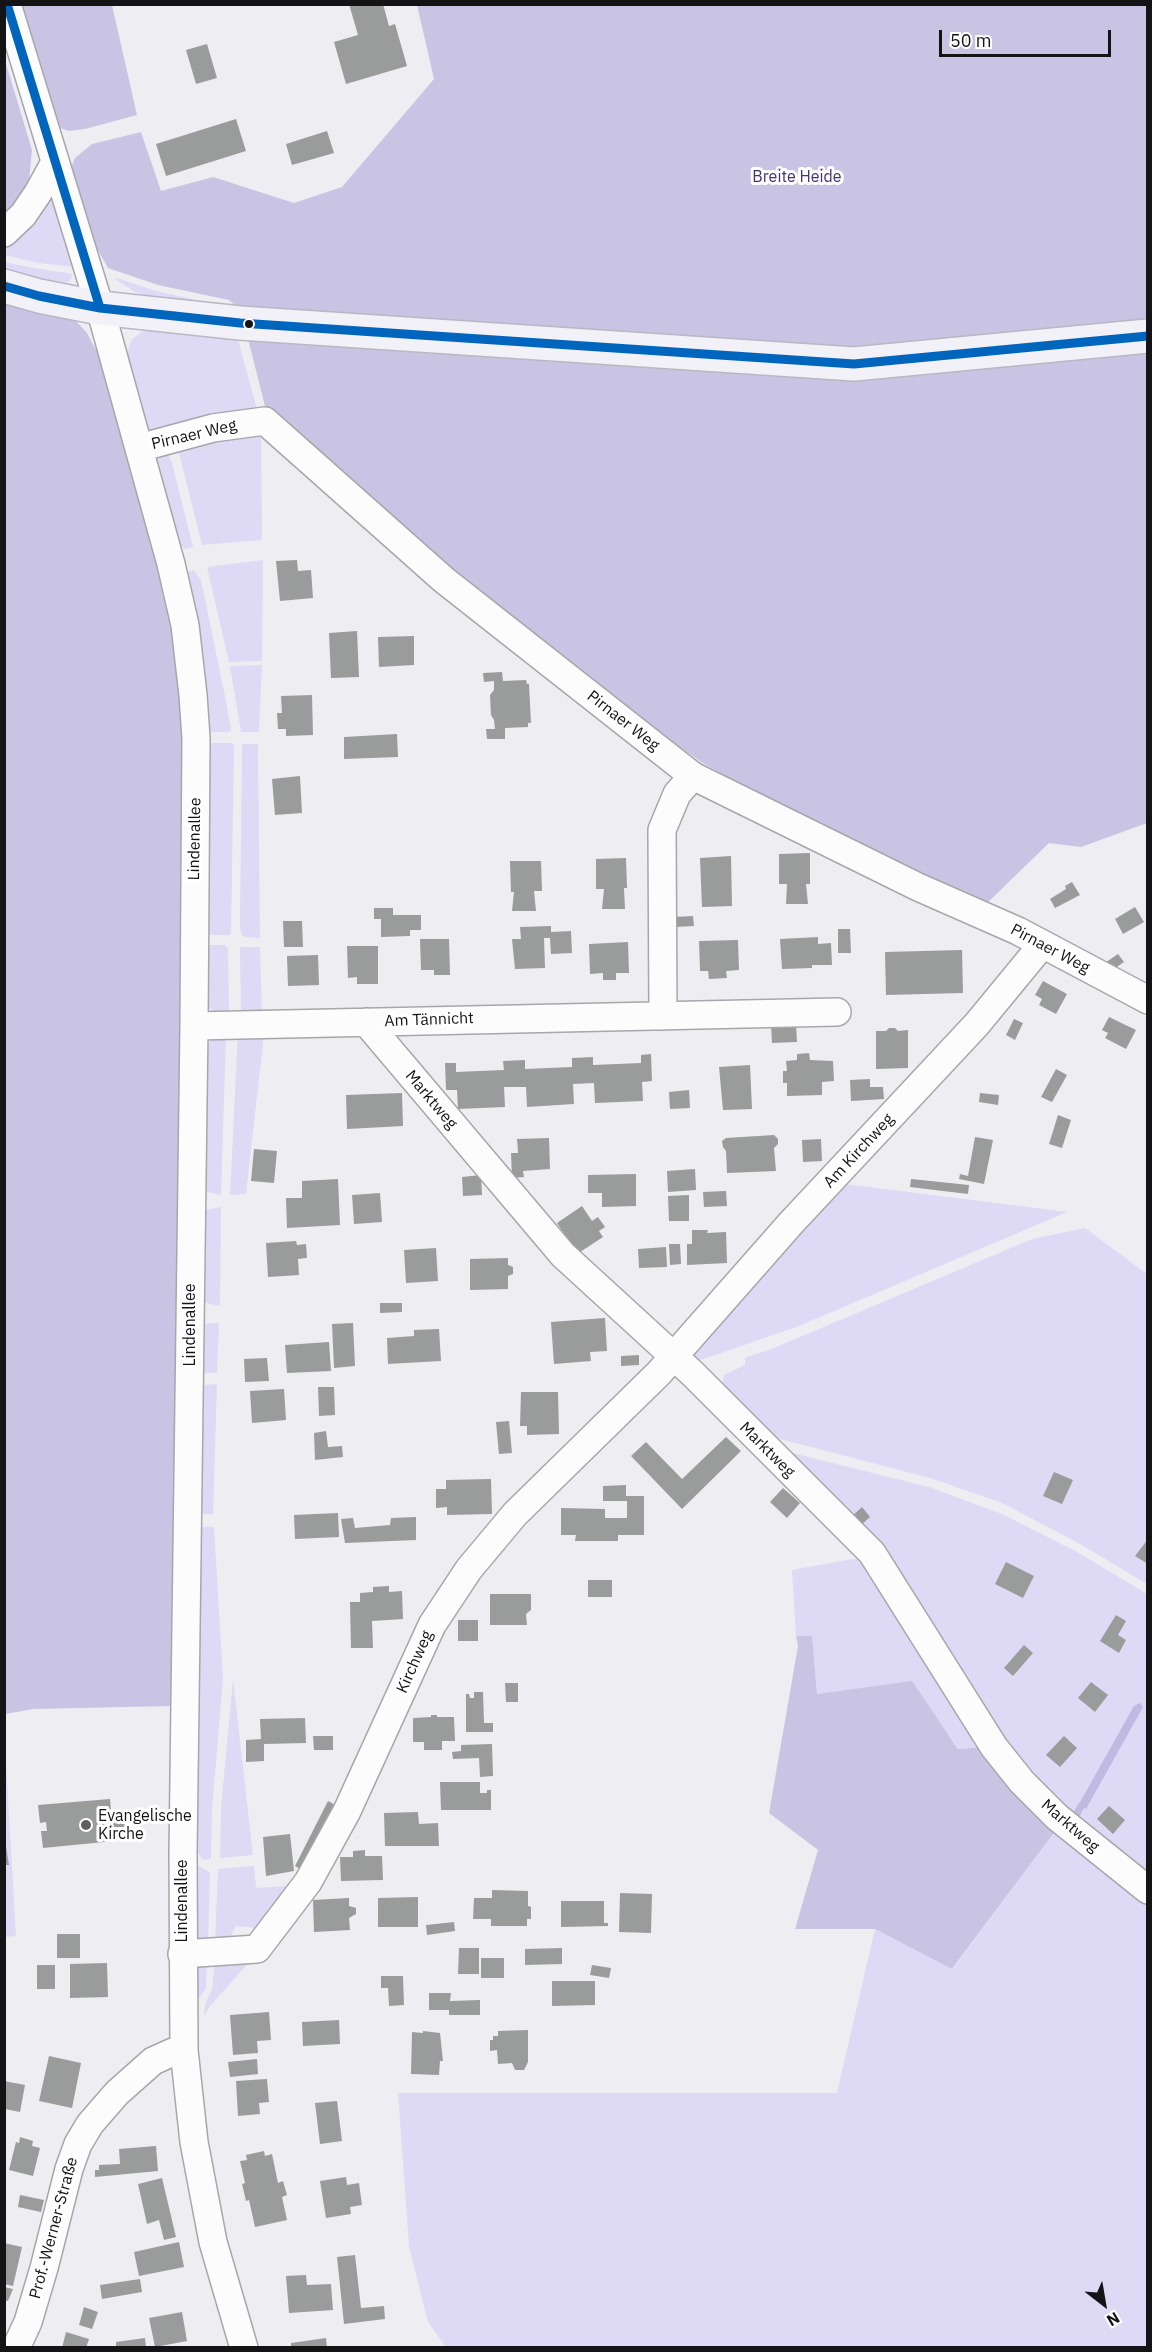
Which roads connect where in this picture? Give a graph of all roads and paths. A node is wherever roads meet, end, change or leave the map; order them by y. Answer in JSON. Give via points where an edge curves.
{"nodes":[{"id":1,"x":7,"y":4,"type":"edge"},
{"id":2,"x":54,"y":164,"type":"junction"},
{"id":3,"x":4,"y":233,"type":"edge"},
{"id":4,"x":4,"y":285,"type":"edge"},
{"id":5,"x":100,"y":308,"type":"junction"},
{"id":6,"x":1148,"y":336,"type":"edge"},
{"id":7,"x":139,"y":448,"type":"junction"},
{"id":8,"x":693,"y":776,"type":"junction"},
{"id":9,"x":1042,"y":945,"type":"junction"},
{"id":10,"x":1148,"y":1000,"type":"edge"},
{"id":11,"x":837,"y":1012,"type":"dead end"},
{"id":12,"x":663,"y":1016,"type":"junction"},
{"id":13,"x":366,"y":1022,"type":"junction"},
{"id":14,"x":194,"y":1026,"type":"junction"},
{"id":15,"x":674,"y":1355,"type":"junction"},
{"id":16,"x":1148,"y":1890,"type":"edge"},
{"id":17,"x":182,"y":1954,"type":"junction"},
{"id":18,"x":184,"y":2050,"type":"junction"},
{"id":19,"x":16,"y":2348,"type":"edge"},
{"id":20,"x":244,"y":2348,"type":"edge"}],
"edges":[{"from":1,"to":2,"type":"street","name":"Lindenallee"},
{"from":2,"to":3,"type":"street","via":[[23,214]]},
{"from":2,"to":5,"type":"street","name":"Lindenallee"},
{"from":4,"to":5,"type":"main road"},
{"from":5,"to":6,"type":"main road","via":[[348,332],[854,364]]},
{"from":5,"to":7,"type":"street","name":"Lindenallee"},
{"from":7,"to":8,"type":"street","name":"Pirnaer Weg","via":[[213,428],[265,421],[444,580]]},
{"from":7,"to":14,"type":"street","name":"Lindenallee","via":[[185,625],[193,696]]},
{"from":8,"to":9,"type":"street","name":"Pirnaer Weg"},
{"from":8,"to":12,"type":"street","via":[[677,794],[662,830]]},
{"from":9,"to":10,"type":"street","name":"Pirnaer Weg"},
{"from":9,"to":15,"type":"street","name":"Am Kirchweg","via":[[977,1024]]},
{"from":11,"to":12,"type":"street","name":"Am Tännicht"},
{"from":12,"to":13,"type":"street","name":"Am Tännicht"},
{"from":13,"to":14,"type":"street","name":"Am Tännicht"},
{"from":13,"to":15,"type":"street","name":"Marktweg","via":[[563,1255]]},
{"from":14,"to":17,"type":"street","name":"Lindenallee"},
{"from":15,"to":16,"type":"street","name":"Marktweg","via":[[872,1553],[994,1748],[1022,1782],[1057,1817]]},
{"from":15,"to":17,"type":"street","name":"Kirchweg","via":[[515,1514],[469,1569],[432,1624],[347,1811],[308,1882],[257,1949]]},
{"from":17,"to":18,"type":"street","name":"Lindenallee"},
{"from":18,"to":19,"type":"street","name":"Prof.-Werner-Straße","via":[[153,2061],[117,2093],[78,2144],[28,2322]]},
{"from":18,"to":20,"type":"street","name":"Lindenallee","via":[[194,2142],[213,2242]]}]}
